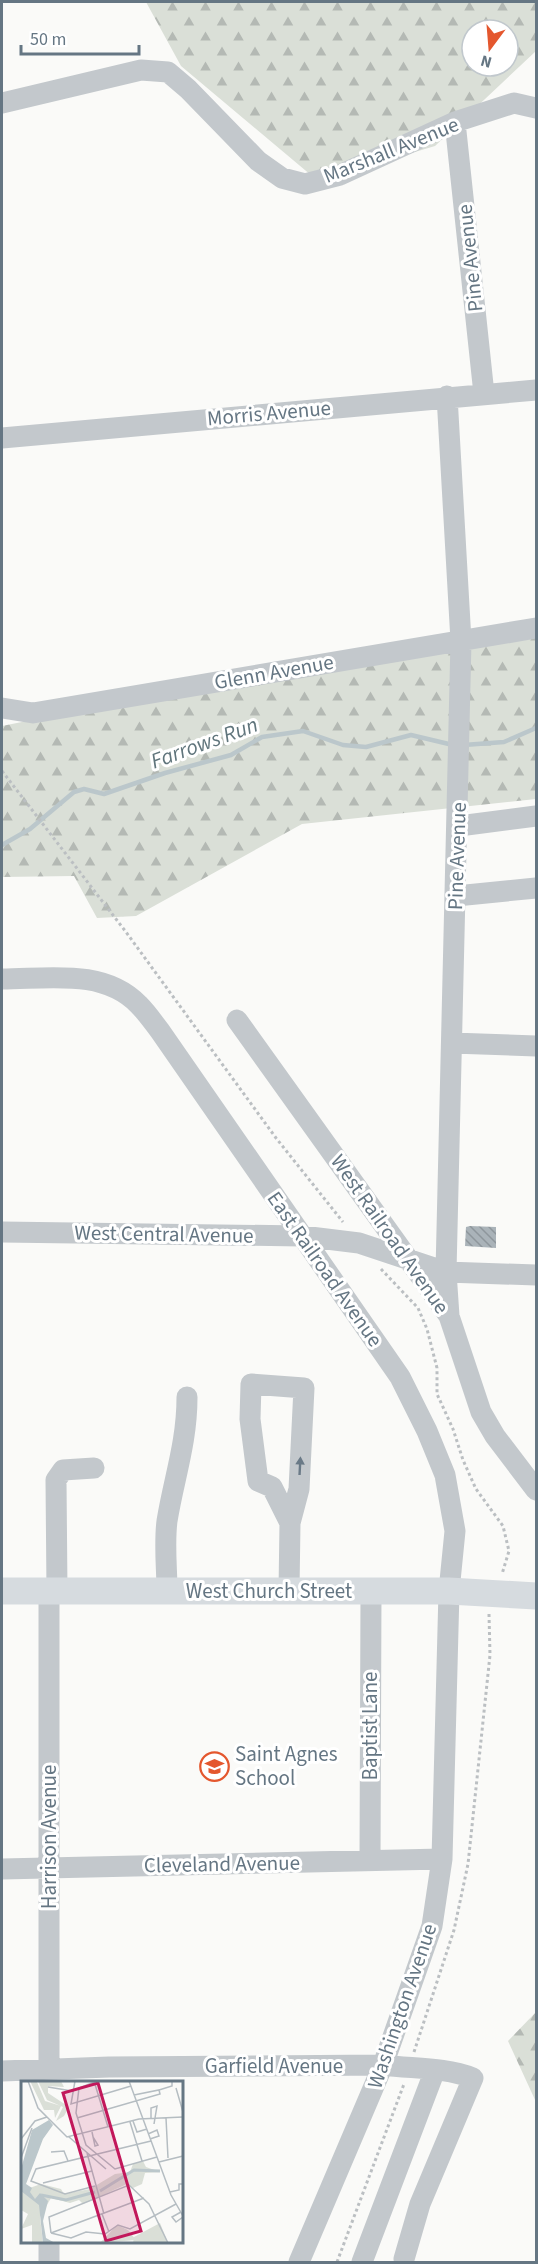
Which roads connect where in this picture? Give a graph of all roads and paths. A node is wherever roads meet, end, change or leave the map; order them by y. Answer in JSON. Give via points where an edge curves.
{"nodes":[{"id":1,"x":2,"y":103,"type":"edge"},
{"id":2,"x":537,"y":108,"type":"edge"},
{"id":3,"x":456,"y":122,"type":"junction"},
{"id":4,"x":537,"y":390,"type":"edge"},
{"id":5,"x":484,"y":394,"type":"junction"},
{"id":6,"x":447,"y":396,"type":"junction"},
{"id":7,"x":2,"y":438,"type":"edge"},
{"id":8,"x":537,"y":628,"type":"edge"},
{"id":9,"x":461,"y":641,"type":"junction"},
{"id":10,"x":7,"y":709,"type":"edge"},
{"id":11,"x":2,"y":771,"type":"edge"},
{"id":12,"x":537,"y":816,"type":"edge"},
{"id":13,"x":459,"y":826,"type":"junction"},
{"id":14,"x":537,"y":888,"type":"edge"},
{"id":15,"x":456,"y":896,"type":"junction"},
{"id":16,"x":2,"y":979,"type":"edge"},
{"id":17,"x":237,"y":1020,"type":"dead end"},
{"id":18,"x":452,"y":1043,"type":"junction"},
{"id":19,"x":537,"y":1046,"type":"edge"},
{"id":20,"x":2,"y":1232,"type":"edge"},
{"id":21,"x":302,"y":1236,"type":"junction"},
{"id":22,"x":359,"y":1243,"type":"junction"},
{"id":23,"x":406,"y":1257,"type":"junction"},
{"id":24,"x":446,"y":1272,"type":"junction"},
{"id":25,"x":537,"y":1275,"type":"edge"},
{"id":26,"x":449,"y":1316,"type":"junction"},
{"id":27,"x":187,"y":1398,"type":"dead end"},
{"id":28,"x":94,"y":1468,"type":"dead end"},
{"id":29,"x":537,"y":1490,"type":"edge"},
{"id":30,"x":290,"y":1523,"type":"junction"},
{"id":31,"x":2,"y":1591,"type":"edge"},
{"id":32,"x":53,"y":1591,"type":"junction"},
{"id":33,"x":167,"y":1591,"type":"junction"},
{"id":34,"x":289,"y":1591,"type":"junction"},
{"id":35,"x":449,"y":1591,"type":"junction"},
{"id":36,"x":371,"y":1592,"type":"junction"},
{"id":37,"x":496,"y":1594,"type":"junction"},
{"id":38,"x":537,"y":1596,"type":"edge"},
{"id":39,"x":442,"y":1859,"type":"junction"},
{"id":40,"x":370,"y":1860,"type":"junction"},
{"id":41,"x":49,"y":1868,"type":"junction"},
{"id":42,"x":2,"y":1869,"type":"edge"},
{"id":43,"x":383,"y":2066,"type":"junction"},
{"id":44,"x":409,"y":2070,"type":"junction"},
{"id":45,"x":435,"y":2070,"type":"junction"},
{"id":46,"x":2,"y":2071,"type":"edge"},
{"id":47,"x":49,"y":2076,"type":"edge"},
{"id":48,"x":49,"y":2243,"type":"edge"},
{"id":49,"x":405,"y":2261,"type":"edge"},
{"id":50,"x":49,"y":2262,"type":"edge"},
{"id":51,"x":299,"y":2262,"type":"edge"},
{"id":52,"x":337,"y":2262,"type":"edge"},
{"id":53,"x":362,"y":2262,"type":"edge"}],
"edges":[{"from":1,"to":3,"type":"street","name":"Marshall Avenue","via":[[141,70],[168,72],[258,161],[282,178],[304,184],[340,175]]},
{"from":2,"to":3,"type":"street","name":"Marshall Avenue","via":[[514,103]]},
{"from":3,"to":5,"type":"street","name":"Pine Avenue"},
{"from":4,"to":5,"type":"street","name":"Morris Avenue"},
{"from":5,"to":6,"type":"street","name":"Morris Avenue"},
{"from":6,"to":7,"type":"street","name":"Morris Avenue"},
{"from":6,"to":9,"type":"street","name":"Pine Avenue"},
{"from":8,"to":9,"type":"street","name":"Glenn Avenue"},
{"from":9,"to":10,"type":"street","name":"Glenn Avenue","via":[[33,712]]},
{"from":9,"to":13,"type":"street","name":"Pine Avenue"},
{"from":11,"to":22,"type":"path"},
{"from":12,"to":13,"type":"street"},
{"from":13,"to":15,"type":"street","name":"Pine Avenue"},
{"from":14,"to":15,"type":"street"},
{"from":15,"to":18,"type":"street","name":"Pine Avenue"},
{"from":16,"to":21,"type":"street","name":"East Railroad Avenue","via":[[92,979],[138,1004]]},
{"from":17,"to":23,"type":"street","name":"West Railroad Avenue"},
{"from":18,"to":19,"type":"street"},
{"from":18,"to":24,"type":"street","name":"Pine Avenue"},
{"from":20,"to":21,"type":"street","name":"West Central Avenue"},
{"from":21,"to":22,"type":"street","name":"West Central Avenue"},
{"from":21,"to":35,"type":"street","name":"East Railroad Avenue","via":[[400,1377],[427,1431],[445,1475],[455,1531]]},
{"from":22,"to":23,"type":"street","name":"West Central Avenue"},
{"from":22,"to":37,"type":"path","via":[[418,1308],[427,1329],[437,1368],[437,1394],[462,1460],[476,1489],[503,1526],[509,1551]]},
{"from":23,"to":24,"type":"street","name":"West Central Avenue"},
{"from":23,"to":26,"type":"street","name":"West Railroad Avenue"},
{"from":24,"to":25,"type":"street","name":"West Central Avenue"},
{"from":24,"to":26,"type":"street","name":"Pine Avenue"},
{"from":26,"to":29,"type":"street","name":"West Railroad Avenue","via":[[481,1412]]},
{"from":27,"to":33,"type":"street","via":[[182,1461],[167,1522]]},
{"from":28,"to":32,"type":"street","name":"Harrison Avenue","via":[[63,1470],[56,1480]]},
{"from":30,"to":30,"type":"street","one_way":true,"via":[[299,1489],[304,1388],[251,1384],[250,1419],[258,1480],[272,1486]]},
{"from":30,"to":34,"type":"street"},
{"from":31,"to":32,"type":"main road","name":"West Church Street"},
{"from":32,"to":33,"type":"main road","name":"West Church Street"},
{"from":32,"to":41,"type":"street","name":"Harrison Avenue"},
{"from":33,"to":34,"type":"main road","name":"West Church Street"},
{"from":34,"to":36,"type":"main road","name":"West Church Street"},
{"from":35,"to":36,"type":"main road","name":"West Church Street"},
{"from":35,"to":37,"type":"main road","name":"West Church Street"},
{"from":35,"to":39,"type":"street","name":"Washington Avenue"},
{"from":36,"to":40,"type":"street","name":"Baptist Lane"},
{"from":37,"to":38,"type":"main road","name":"West Church Street"},
{"from":37,"to":44,"type":"path","via":[[489,1615],[489,1655],[468,1864],[454,1930],[419,2029]]},
{"from":39,"to":40,"type":"street","name":"Cleveland Avenue"},
{"from":39,"to":43,"type":"street","name":"Washington Avenue","via":[[432,1926]]},
{"from":40,"to":41,"type":"street","name":"Cleveland Avenue"},
{"from":41,"to":42,"type":"street","name":"Cleveland Avenue"},
{"from":41,"to":47,"type":"street","name":"Harrison Avenue"},
{"from":43,"to":44,"type":"street","name":"Garfield Avenue"},
{"from":43,"to":47,"type":"street","name":"Garfield Avenue"},
{"from":43,"to":51,"type":"street","name":"Washington Avenue"},
{"from":44,"to":45,"type":"street","name":"Garfield Avenue"},
{"from":44,"to":52,"type":"path"},
{"from":45,"to":49,"type":"street","name":"Garfield Avenue","via":[[452,2070],[473,2078],[420,2204]]},
{"from":45,"to":53,"type":"street"},
{"from":46,"to":47,"type":"street","name":"Garfield Avenue"},
{"from":48,"to":50,"type":"street"}]}
